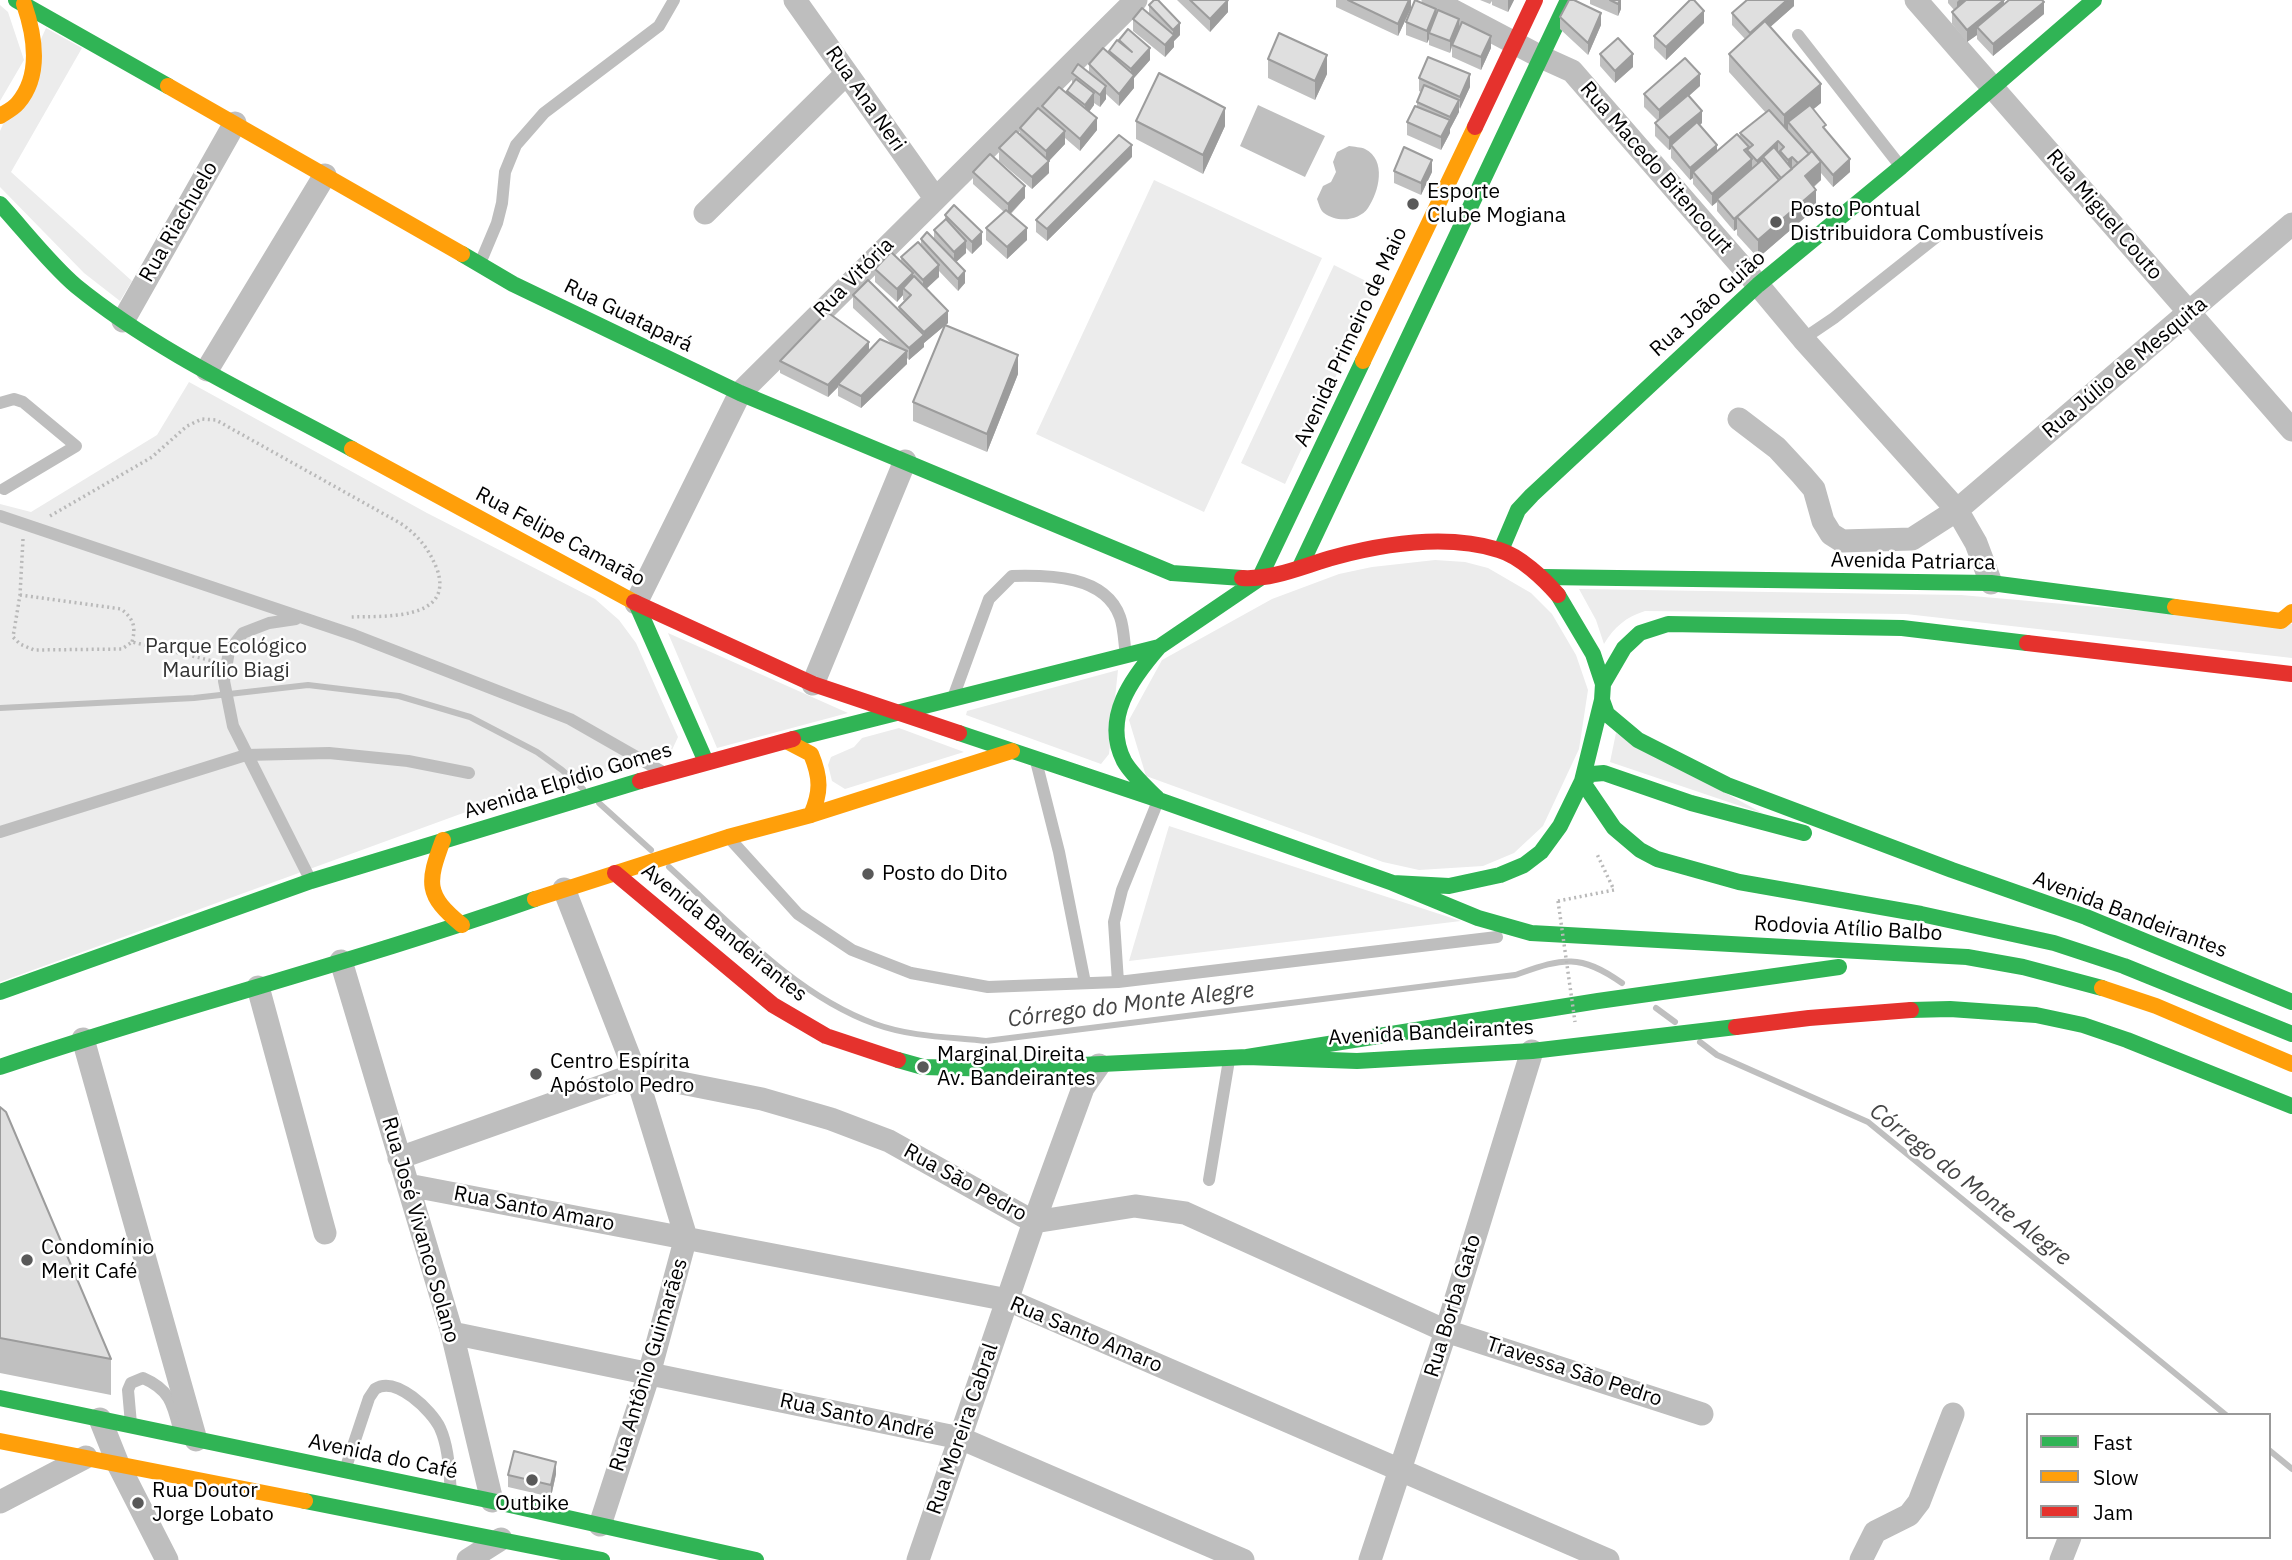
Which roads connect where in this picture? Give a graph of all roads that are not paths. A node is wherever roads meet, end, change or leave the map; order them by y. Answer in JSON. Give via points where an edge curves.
{"nodes":[{"id":1,"x":674,"y":0,"type":"edge"},
{"id":2,"x":795,"y":0,"type":"edge"},
{"id":3,"x":1136,"y":0,"type":"edge"},
{"id":4,"x":1433,"y":0,"type":"edge"},
{"id":5,"x":1535,"y":0,"type":"edge"},
{"id":6,"x":1568,"y":0,"type":"edge"},
{"id":7,"x":1916,"y":0,"type":"edge"},
{"id":8,"x":2094,"y":0,"type":"edge"},
{"id":9,"x":20,"y":2,"type":"edge"},
{"id":10,"x":1798,"y":35,"type":"dead end"},
{"id":11,"x":1515,"y":42,"type":"junction"},
{"id":12,"x":1541,"y":57,"type":"junction"},
{"id":13,"x":846,"y":74,"type":"junction"},
{"id":14,"x":1994,"y":87,"type":"junction"},
{"id":15,"x":0,"y":116,"type":"edge"},
{"id":16,"x":235,"y":123,"type":"junction"},
{"id":17,"x":1901,"y":167,"type":"junction"},
{"id":18,"x":325,"y":175,"type":"junction"},
{"id":19,"x":936,"y":198,"type":"junction"},
{"id":20,"x":0,"y":204,"type":"edge"},
{"id":21,"x":705,"y":213,"type":"dead end"},
{"id":22,"x":2292,"y":224,"type":"edge"},
{"id":23,"x":1940,"y":234,"type":"dead end"},
{"id":24,"x":479,"y":265,"type":"junction"},
{"id":25,"x":1758,"y":285,"type":"junction"},
{"id":26,"x":2190,"y":313,"type":"junction"},
{"id":27,"x":123,"y":321,"type":"junction"},
{"id":28,"x":1803,"y":340,"type":"junction"},
{"id":29,"x":207,"y":369,"type":"junction"},
{"id":30,"x":740,"y":393,"type":"junction"},
{"id":31,"x":0,"y":403,"type":"edge"},
{"id":32,"x":1740,"y":419,"type":"dead end"},
{"id":33,"x":2292,"y":429,"type":"edge"},
{"id":34,"x":905,"y":461,"type":"junction"},
{"id":35,"x":4,"y":489,"type":"dead end"},
{"id":36,"x":1957,"y":510,"type":"junction"},
{"id":37,"x":0,"y":516,"type":"edge"},
{"id":38,"x":1502,"y":550,"type":"junction"},
{"id":39,"x":1300,"y":567,"type":"junction"},
{"id":40,"x":1543,"y":577,"type":"junction"},
{"id":41,"x":1259,"y":579,"type":"junction"},
{"id":42,"x":1991,"y":583,"type":"junction"},
{"id":43,"x":636,"y":603,"type":"junction"},
{"id":44,"x":2286,"y":616,"type":"edge"},
{"id":45,"x":302,"y":619,"type":"junction"},
{"id":46,"x":1159,"y":647,"type":"junction"},
{"id":47,"x":1126,"y":656,"type":"junction"},
{"id":48,"x":2292,"y":674,"type":"edge"},
{"id":49,"x":813,"y":684,"type":"junction"},
{"id":50,"x":1602,"y":692,"type":"junction"},
{"id":51,"x":953,"y":698,"type":"junction"},
{"id":52,"x":897,"y":712,"type":"junction"},
{"id":53,"x":788,"y":742,"type":"junction"},
{"id":54,"x":1012,"y":751,"type":"junction"},
{"id":55,"x":246,"y":755,"type":"junction"},
{"id":56,"x":1036,"y":758,"type":"junction"},
{"id":57,"x":706,"y":762,"type":"junction"},
{"id":58,"x":469,"y":773,"type":"dead end"},
{"id":59,"x":664,"y":774,"type":"junction"},
{"id":60,"x":1582,"y":780,"type":"junction"},
{"id":61,"x":1158,"y":800,"type":"junction"},
{"id":62,"x":811,"y":815,"type":"junction"},
{"id":63,"x":0,"y":832,"type":"edge"},
{"id":64,"x":728,"y":837,"type":"junction"},
{"id":65,"x":443,"y":840,"type":"junction"},
{"id":66,"x":1952,"y":870,"type":"junction"},
{"id":67,"x":615,"y":873,"type":"junction"},
{"id":68,"x":311,"y":881,"type":"junction"},
{"id":69,"x":1393,"y":883,"type":"junction"},
{"id":70,"x":564,"y":889,"type":"junction"},
{"id":71,"x":462,"y":925,"type":"junction"},
{"id":72,"x":1531,"y":933,"type":"junction"},
{"id":73,"x":1939,"y":954,"type":"junction"},
{"id":74,"x":341,"y":961,"type":"junction"},
{"id":75,"x":1118,"y":982,"type":"junction"},
{"id":76,"x":1085,"y":983,"type":"junction"},
{"id":77,"x":258,"y":986,"type":"junction"},
{"id":78,"x":0,"y":992,"type":"edge"},
{"id":79,"x":2292,"y":1002,"type":"edge"},
{"id":80,"x":2292,"y":1034,"type":"edge"},
{"id":81,"x":83,"y":1039,"type":"junction"},
{"id":82,"x":1532,"y":1051,"type":"junction"},
{"id":83,"x":1247,"y":1057,"type":"junction"},
{"id":84,"x":1229,"y":1058,"type":"junction"},
{"id":85,"x":2292,"y":1064,"type":"edge"},
{"id":86,"x":1099,"y":1065,"type":"junction"},
{"id":87,"x":0,"y":1067,"type":"edge"},
{"id":88,"x":636,"y":1074,"type":"junction"},
{"id":89,"x":2292,"y":1106,"type":"edge"},
{"id":90,"x":399,"y":1158,"type":"junction"},
{"id":91,"x":1209,"y":1180,"type":"dead end"},
{"id":92,"x":408,"y":1185,"type":"junction"},
{"id":93,"x":1034,"y":1222,"type":"junction"},
{"id":94,"x":325,"y":1233,"type":"dead end"},
{"id":95,"x":686,"y":1237,"type":"junction"},
{"id":96,"x":1008,"y":1300,"type":"junction"},
{"id":97,"x":1446,"y":1331,"type":"junction"},
{"id":98,"x":452,"y":1333,"type":"junction"},
{"id":99,"x":649,"y":1374,"type":"junction"},
{"id":100,"x":0,"y":1398,"type":"edge"},
{"id":101,"x":1702,"y":1414,"type":"dead end"},
{"id":102,"x":1953,"y":1414,"type":"dead end"},
{"id":103,"x":100,"y":1419,"type":"junction"},
{"id":104,"x":131,"y":1426,"type":"junction"},
{"id":105,"x":188,"y":1438,"type":"junction"},
{"id":106,"x":960,"y":1438,"type":"junction"},
{"id":107,"x":0,"y":1441,"type":"edge"},
{"id":108,"x":86,"y":1457,"type":"junction"},
{"id":109,"x":118,"y":1464,"type":"junction"},
{"id":110,"x":1401,"y":1470,"type":"junction"},
{"id":111,"x":345,"y":1471,"type":"junction"},
{"id":112,"x":451,"y":1493,"type":"junction"},
{"id":113,"x":492,"y":1501,"type":"junction"},
{"id":114,"x":0,"y":1502,"type":"edge"},
{"id":115,"x":600,"y":1525,"type":"junction"},
{"id":116,"x":2069,"y":1539,"type":"edge"},
{"id":117,"x":515,"y":1547,"type":"edge"},
{"id":118,"x":167,"y":1560,"type":"edge"},
{"id":119,"x":468,"y":1560,"type":"edge"},
{"id":120,"x":602,"y":1560,"type":"edge"},
{"id":121,"x":756,"y":1560,"type":"edge"},
{"id":122,"x":918,"y":1560,"type":"edge"},
{"id":123,"x":1243,"y":1560,"type":"edge"},
{"id":124,"x":1370,"y":1560,"type":"edge"},
{"id":125,"x":1608,"y":1560,"type":"edge"},
{"id":126,"x":1861,"y":1560,"type":"edge"},
{"id":127,"x":2062,"y":1560,"type":"edge"}],
"edges":[{"from":1,"to":24,"type":"lane","via":[[659,26],[544,113],[516,145],[505,172],[497,223]]},
{"from":2,"to":13,"type":"street","name":"Rua Ana Neri"},
{"from":3,"to":19,"type":"street","name":"Rua Vitória"},
{"from":4,"to":11,"type":"street","name":"Rua Macedo Bitencourt"},
{"from":5,"to":11,"type":"main road","name":"Avenida Primeiro de Maio"},
{"from":6,"to":12,"type":"main road"},
{"from":7,"to":14,"type":"street","name":"Rua Miguel Couto"},
{"from":8,"to":14,"type":"main road","name":"Rua João Guião"},
{"from":9,"to":15,"type":"main road","via":[[34,33],[33,73],[18,103]]},
{"from":9,"to":16,"type":"main road","name":"Rua Guatapará"},
{"from":10,"to":17,"type":"lane"},
{"from":11,"to":12,"type":"street","name":"Rua Macedo Bitencourt"},
{"from":11,"to":41,"type":"main road","name":"Avenida Primeiro de Maio"},
{"from":12,"to":25,"type":"street","name":"Rua Macedo Bitencourt","via":[[1572,71]]},
{"from":12,"to":39,"type":"main road"},
{"from":13,"to":19,"type":"street","name":"Rua Ana Neri"},
{"from":13,"to":21,"type":"street"},
{"from":14,"to":17,"type":"main road","name":"Rua João Guião"},
{"from":14,"to":26,"type":"street","name":"Rua Miguel Couto"},
{"from":16,"to":18,"type":"main road","name":"Rua Guatapará"},
{"from":16,"to":27,"type":"street","name":"Rua Riachuelo"},
{"from":17,"to":25,"type":"main road","name":"Rua João Guião"},
{"from":18,"to":24,"type":"main road","name":"Rua Guatapará"},
{"from":18,"to":29,"type":"street"},
{"from":19,"to":30,"type":"street","name":"Rua Vitória"},
{"from":20,"to":27,"type":"main road","name":"Rua Felipe Camarão","via":[[74,284]]},
{"from":22,"to":26,"type":"street","name":"Rua Júlio de Mesquita"},
{"from":23,"to":28,"type":"lane"},
{"from":24,"to":30,"type":"main road","name":"Rua Guatapará"},
{"from":25,"to":28,"type":"street","name":"Rua Macedo Bitencourt"},
{"from":25,"to":38,"type":"main road","name":"Rua João Guião","via":[[1532,495],[1518,510]]},
{"from":26,"to":33,"type":"street","name":"Rua Miguel Couto"},
{"from":26,"to":36,"type":"street","name":"Rua Júlio de Mesquita"},
{"from":27,"to":29,"type":"main road","name":"Rua Felipe Camarão"},
{"from":28,"to":36,"type":"street","name":"Rua Macedo Bitencourt"},
{"from":29,"to":43,"type":"main road","name":"Rua Felipe Camarão"},
{"from":30,"to":34,"type":"main road","name":"Rua Guatapará"},
{"from":30,"to":43,"type":"street","name":"Rua Vitória"},
{"from":31,"to":35,"type":"lane","via":[[23,402],[76,446]]},
{"from":32,"to":36,"type":"street","name":"Rua Júlio de Mesquita","via":[[1777,448],[1814,489],[1823,521],[1842,541],[1912,539]]},
{"from":34,"to":41,"type":"main road","name":"Rua Guatapará","via":[[1172,573]]},
{"from":34,"to":49,"type":"street"},
{"from":36,"to":42,"type":"street","name":"Rua Macedo Bitencourt"},
{"from":37,"to":45,"type":"lane"},
{"from":38,"to":39,"type":"main road","name":"Avenida Bandeirantes","via":[[1442,540],[1372,549]]},
{"from":38,"to":40,"type":"main road","name":"Avenida Bandeirantes"},
{"from":39,"to":41,"type":"main road","name":"Avenida Bandeirantes"},
{"from":40,"to":42,"type":"main road","name":"Avenida Patriarca"},
{"from":40,"to":50,"type":"main road","name":"Avenida Bandeirantes","via":[[1593,654]]},
{"from":41,"to":46,"type":"main road","name":"Avenida Bandeirantes"},
{"from":42,"to":44,"type":"main road","name":"Avenida Patriarca"},
{"from":43,"to":49,"type":"main road","name":"Rua Felipe Camarão"},
{"from":43,"to":57,"type":"main road"},
{"from":45,"to":55,"type":"lane","via":[[269,623],[243,633],[229,651],[224,681],[229,715]]},
{"from":45,"to":59,"type":"lane","via":[[570,719]]},
{"from":46,"to":47,"type":"main road","name":"Avenida Elpídio Gomes"},
{"from":46,"to":61,"type":"main road","via":[[1128,686],[1116,720],[1124,760]]},
{"from":47,"to":51,"type":"main road","name":"Avenida Elpídio Gomes"},
{"from":47,"to":51,"type":"lane","via":[[1119,617],[1108,597],[1089,585],[1047,575],[1012,576],[989,599]]},
{"from":48,"to":50,"type":"main road","via":[[1902,628],[1668,624],[1640,634],[1624,648]]},
{"from":49,"to":52,"type":"main road","name":"Rua Felipe Camarão"},
{"from":50,"to":60,"type":"main road"},
{"from":50,"to":66,"type":"main road","name":"Avenida Bandeirantes","via":[[1607,714],[1638,740],[1727,785]]},
{"from":51,"to":52,"type":"main road","name":"Avenida Elpídio Gomes"},
{"from":52,"to":53,"type":"main road","name":"Avenida Elpídio Gomes"},
{"from":52,"to":54,"type":"main road","name":"Rua Felipe Camarão"},
{"from":53,"to":57,"type":"main road","name":"Avenida Elpídio Gomes"},
{"from":53,"to":62,"type":"main road","via":[[811,754],[819,773],[822,791]]},
{"from":54,"to":56,"type":"main road","name":"Rua Felipe Camarão"},
{"from":54,"to":62,"type":"main road"},
{"from":55,"to":58,"type":"lane","via":[[328,752]]},
{"from":55,"to":63,"type":"lane"},
{"from":55,"to":68,"type":"lane"},
{"from":56,"to":61,"type":"main road","name":"Rua Felipe Camarão"},
{"from":56,"to":76,"type":"lane"},
{"from":57,"to":59,"type":"main road","name":"Avenida Elpídio Gomes"},
{"from":59,"to":65,"type":"main road","name":"Avenida Elpídio Gomes"},
{"from":60,"to":66,"type":"main road","name":"Avenida Bandeirantes","via":[[1604,773],[1721,812]]},
{"from":60,"to":69,"type":"main road","via":[[1560,826],[1541,852],[1524,865],[1449,886]]},
{"from":60,"to":80,"type":"main road","name":"Rodovia Atílio Balbo","via":[[1614,828],[1657,859],[1738,882],[2054,943],[2124,966]]},
{"from":61,"to":69,"type":"main road"},
{"from":61,"to":75,"type":"lane","via":[[1114,922]]},
{"from":62,"to":64,"type":"main road"},
{"from":64,"to":67,"type":"main road"},
{"from":64,"to":76,"type":"lane","via":[[798,914],[852,950],[911,973],[988,987]]},
{"from":65,"to":68,"type":"main road","name":"Avenida Elpídio Gomes"},
{"from":65,"to":71,"type":"main road","via":[[430,873],[433,891],[440,906]]},
{"from":66,"to":79,"type":"main road","name":"Avenida Bandeirantes","via":[[2086,917]]},
{"from":67,"to":70,"type":"main road"},
{"from":67,"to":86,"type":"main road","name":"Avenida Bandeirantes","via":[[773,1005],[826,1036],[923,1066]]},
{"from":68,"to":78,"type":"main road","name":"Avenida Elpídio Gomes"},
{"from":69,"to":72,"type":"main road","name":"Rodovia Atílio Balbo","via":[[1467,916]]},
{"from":70,"to":71,"type":"main road"},
{"from":70,"to":88,"type":"street","name":"Rua Antônio Guimarães"},
{"from":71,"to":74,"type":"main road"},
{"from":72,"to":73,"type":"main road","name":"Rodovia Atílio Balbo"},
{"from":72,"to":75,"type":"lane"},
{"from":73,"to":83,"type":"main road","via":[[1598,1001]]},
{"from":73,"to":85,"type":"main road","name":"Rodovia Atílio Balbo","via":[[2024,967],[2093,985],[2156,1006]]},
{"from":74,"to":77,"type":"main road"},
{"from":74,"to":90,"type":"street","name":"Rua José Vivanco Solano"},
{"from":75,"to":76,"type":"lane"},
{"from":77,"to":81,"type":"main road"},
{"from":77,"to":94,"type":"street"},
{"from":81,"to":87,"type":"main road"},
{"from":81,"to":105,"type":"street"},
{"from":82,"to":83,"type":"main road","name":"Avenida Bandeirantes","via":[[1357,1061]]},
{"from":82,"to":89,"type":"main road","name":"Avenida Bandeirantes","via":[[1884,1011],[1951,1009],[2036,1015],[2127,1040]]},
{"from":82,"to":97,"type":"street","name":"Rua Borba Gato"},
{"from":83,"to":84,"type":"main road","name":"Avenida Bandeirantes"},
{"from":84,"to":86,"type":"main road","name":"Avenida Bandeirantes"},
{"from":84,"to":91,"type":"lane"},
{"from":86,"to":93,"type":"street","name":"Rua Moreira Cabral","via":[[1083,1088]]},
{"from":88,"to":90,"type":"street"},
{"from":88,"to":93,"type":"street","name":"Rua São Pedro","via":[[831,1118],[889,1141]]},
{"from":88,"to":95,"type":"street","name":"Rua Antônio Guimarães"},
{"from":90,"to":92,"type":"street","name":"Rua José Vivanco Solano"},
{"from":92,"to":95,"type":"street","name":"Rua Santo Amaro"},
{"from":92,"to":98,"type":"street","name":"Rua José Vivanco Solano"},
{"from":93,"to":96,"type":"street","name":"Rua Moreira Cabral"},
{"from":93,"to":97,"type":"street","name":"Rua São Pedro","via":[[1135,1206],[1185,1213]]},
{"from":95,"to":96,"type":"street","name":"Rua Santo Amaro"},
{"from":95,"to":99,"type":"street","name":"Rua Antônio Guimarães"},
{"from":96,"to":106,"type":"street","name":"Rua Moreira Cabral"},
{"from":96,"to":110,"type":"street","name":"Rua Santo Amaro"},
{"from":97,"to":101,"type":"street","name":"Travessa São Pedro"},
{"from":97,"to":110,"type":"street","name":"Rua Borba Gato"},
{"from":98,"to":99,"type":"street","name":"Rua Santo André"},
{"from":98,"to":113,"type":"street","name":"Rua José Vivanco Solano"},
{"from":99,"to":106,"type":"street","name":"Rua Santo André"},
{"from":99,"to":115,"type":"street","name":"Rua Antônio Guimarães"},
{"from":100,"to":103,"type":"main road","name":"Avenida do Café"},
{"from":102,"to":126,"type":"street","via":[[1919,1502],[1909,1515],[1875,1532]]},
{"from":103,"to":104,"type":"main road","name":"Avenida do Café"},
{"from":103,"to":109,"type":"street"},
{"from":104,"to":105,"type":"main road","name":"Avenida do Café"},
{"from":104,"to":105,"type":"lane","via":[[128,1390],[131,1383],[143,1378],[156,1383],[171,1399]]},
{"from":105,"to":111,"type":"main road","name":"Avenida do Café"},
{"from":106,"to":122,"type":"street","name":"Rua Moreira Cabral"},
{"from":106,"to":123,"type":"street","name":"Rua Santo André"},
{"from":107,"to":108,"type":"main road"},
{"from":108,"to":109,"type":"main road"},
{"from":108,"to":114,"type":"street"},
{"from":109,"to":117,"type":"main road"},
{"from":109,"to":118,"type":"street"},
{"from":110,"to":124,"type":"street","name":"Rua Borba Gato"},
{"from":110,"to":125,"type":"street","name":"Rua Santo Amaro"},
{"from":111,"to":112,"type":"main road","name":"Avenida do Café"},
{"from":111,"to":112,"type":"lane","via":[[369,1398],[386,1386],[400,1389],[424,1406],[439,1427],[447,1451]]},
{"from":112,"to":113,"type":"main road","name":"Avenida do Café"},
{"from":113,"to":115,"type":"main road","name":"Avenida do Café"},
{"from":115,"to":121,"type":"main road","name":"Avenida do Café"},
{"from":116,"to":127,"type":"street"},
{"from":117,"to":119,"type":"street"},
{"from":117,"to":120,"type":"main road"}]}
